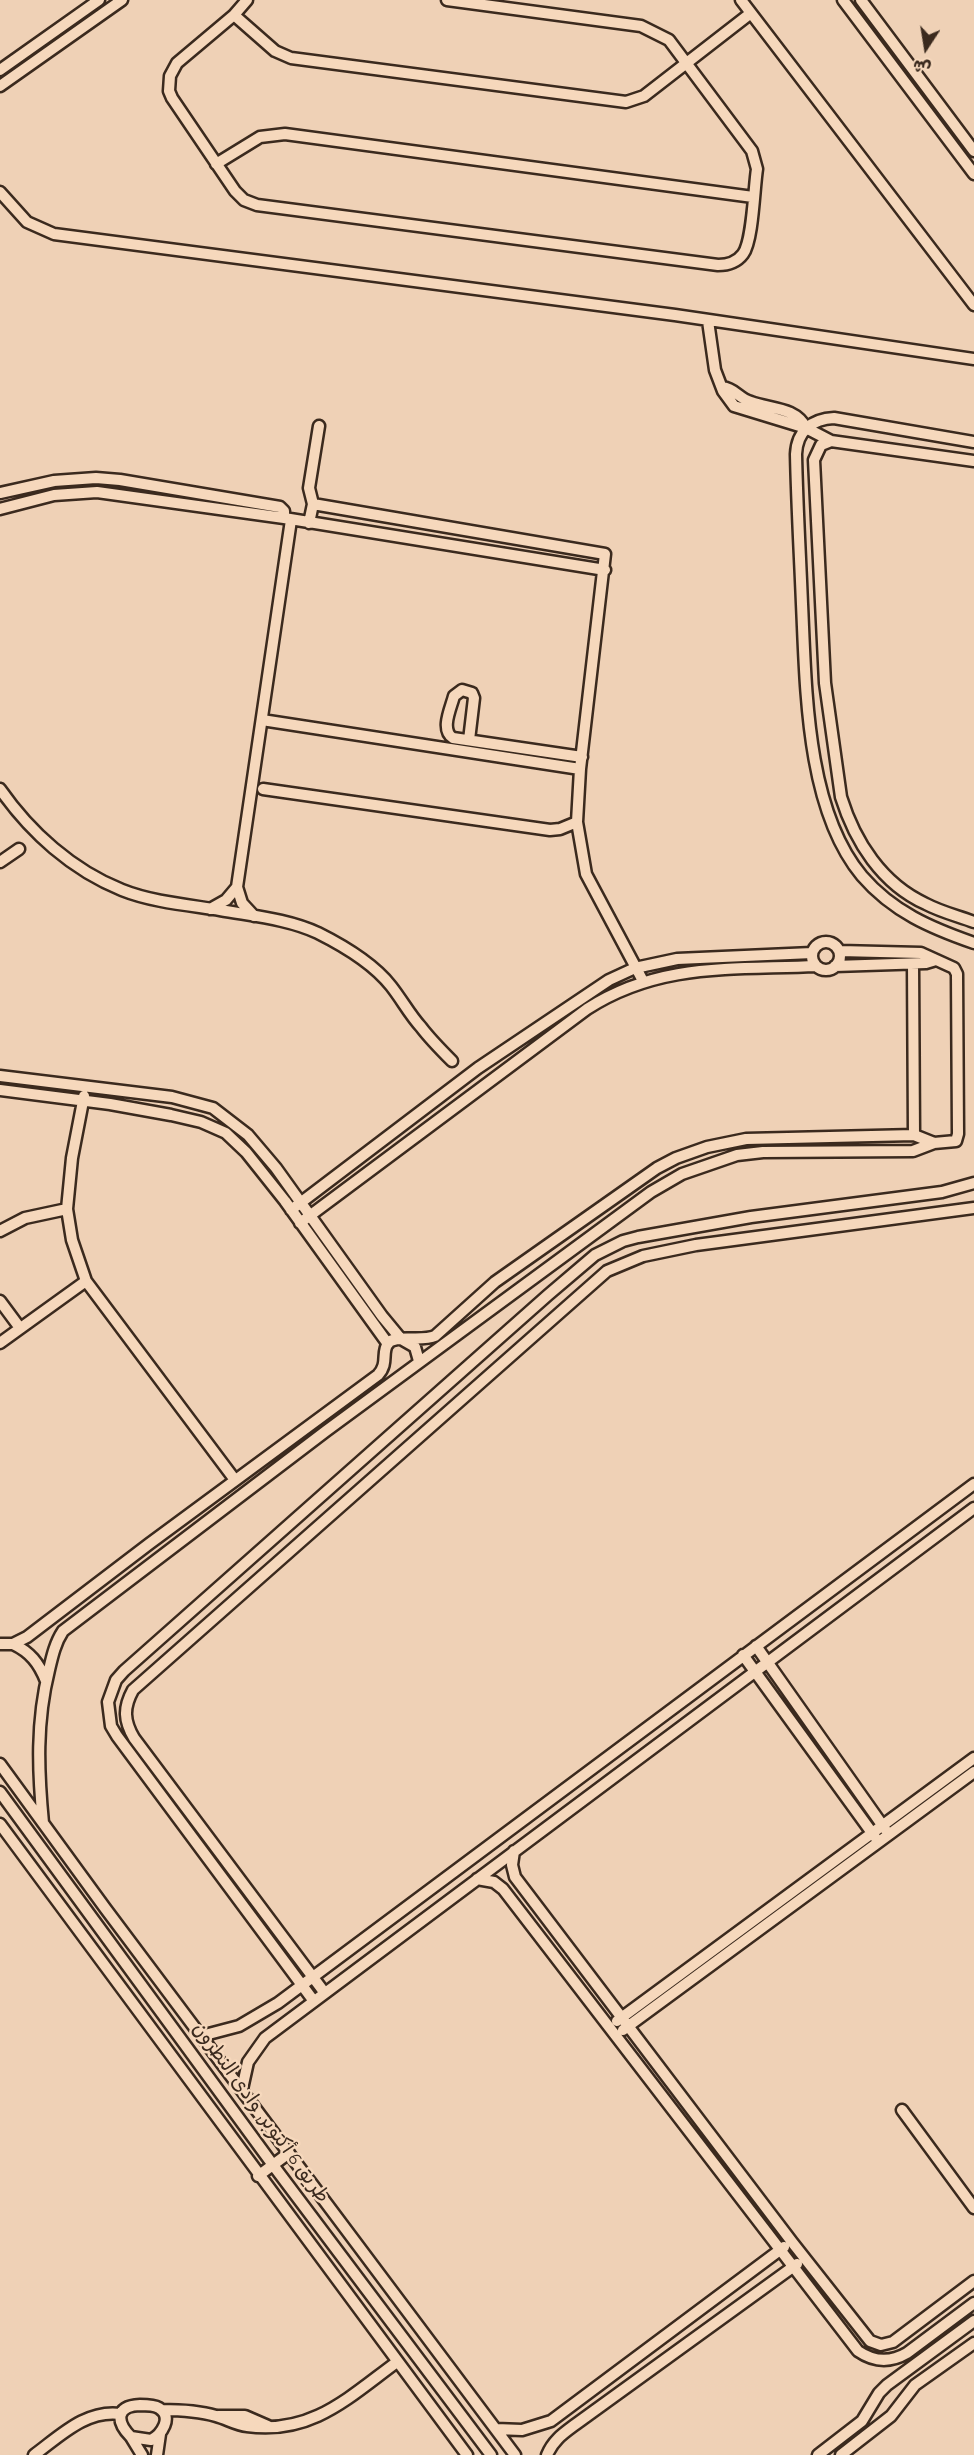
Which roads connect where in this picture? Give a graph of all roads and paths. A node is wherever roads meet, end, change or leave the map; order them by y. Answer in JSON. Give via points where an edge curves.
{"nodes":[{"id":1,"x":99,"y":0,"type":"edge"},
{"id":2,"x":122,"y":0,"type":"edge"},
{"id":3,"x":447,"y":0,"type":"edge"},
{"id":4,"x":741,"y":0,"type":"edge"},
{"id":5,"x":843,"y":0,"type":"edge"},
{"id":6,"x":861,"y":0,"type":"edge"},
{"id":7,"x":241,"y":2,"type":"edge"},
{"id":8,"x":751,"y":13,"type":"junction"},
{"id":9,"x":234,"y":15,"type":"junction"},
{"id":10,"x":687,"y":62,"type":"junction"},
{"id":11,"x":0,"y":70,"type":"edge"},
{"id":12,"x":0,"y":86,"type":"edge"},
{"id":13,"x":941,"y":109,"type":"junction"},
{"id":14,"x":931,"y":117,"type":"junction"},
{"id":15,"x":974,"y":151,"type":"edge"},
{"id":16,"x":216,"y":164,"type":"junction"},
{"id":17,"x":974,"y":174,"type":"edge"},
{"id":18,"x":0,"y":192,"type":"edge"},
{"id":19,"x":753,"y":197,"type":"junction"},
{"id":20,"x":974,"y":305,"type":"edge"},
{"id":21,"x":708,"y":321,"type":"junction"},
{"id":22,"x":974,"y":359,"type":"edge"},
{"id":23,"x":319,"y":426,"type":"dead end"},
{"id":24,"x":806,"y":428,"type":"junction"},
{"id":25,"x":831,"y":441,"type":"junction"},
{"id":26,"x":974,"y":442,"type":"edge"},
{"id":27,"x":974,"y":461,"type":"edge"},
{"id":28,"x":0,"y":493,"type":"edge"},
{"id":29,"x":313,"y":504,"type":"junction"},
{"id":30,"x":0,"y":509,"type":"edge"},
{"id":31,"x":287,"y":519,"type":"junction"},
{"id":32,"x":309,"y":523,"type":"junction"},
{"id":33,"x":604,"y":570,"type":"junction"},
{"id":34,"x":825,"y":682,"type":"junction"},
{"id":35,"x":806,"y":683,"type":"junction"},
{"id":36,"x":827,"y":705,"type":"junction"},
{"id":37,"x":808,"y":706,"type":"junction"},
{"id":38,"x":262,"y":720,"type":"junction"},
{"id":39,"x":469,"y":740,"type":"junction"},
{"id":40,"x":582,"y":758,"type":"junction"},
{"id":41,"x":580,"y":769,"type":"junction"},
{"id":42,"x":0,"y":789,"type":"edge"},
{"id":43,"x":263,"y":789,"type":"dead end"},
{"id":44,"x":577,"y":822,"type":"junction"},
{"id":45,"x":19,"y":849,"type":"dead end"},
{"id":46,"x":0,"y":862,"type":"edge"},
{"id":47,"x":237,"y":887,"type":"junction"},
{"id":48,"x":210,"y":909,"type":"junction"},
{"id":49,"x":254,"y":916,"type":"junction"},
{"id":50,"x":974,"y":922,"type":"edge"},
{"id":51,"x":974,"y":943,"type":"edge"},
{"id":52,"x":840,"y":951,"type":"junction"},
{"id":53,"x":812,"y":953,"type":"junction"},
{"id":54,"x":936,"y":960,"type":"junction"},
{"id":55,"x":913,"y":964,"type":"junction"},
{"id":56,"x":816,"y":966,"type":"junction"},
{"id":57,"x":835,"y":966,"type":"junction"},
{"id":58,"x":635,"y":968,"type":"junction"},
{"id":59,"x":642,"y":981,"type":"junction"},
{"id":60,"x":452,"y":1061,"type":"dead end"},
{"id":61,"x":0,"y":1076,"type":"edge"},
{"id":62,"x":455,"y":1085,"type":"junction"},
{"id":63,"x":86,"y":1086,"type":"junction"},
{"id":64,"x":0,"y":1090,"type":"edge"},
{"id":65,"x":466,"y":1099,"type":"junction"},
{"id":66,"x":83,"y":1101,"type":"junction"},
{"id":67,"x":914,"y":1135,"type":"junction"},
{"id":68,"x":850,"y":1136,"type":"junction"},
{"id":69,"x":934,"y":1143,"type":"junction"},
{"id":70,"x":850,"y":1150,"type":"junction"},
{"id":71,"x":974,"y":1184,"type":"edge"},
{"id":72,"x":295,"y":1206,"type":"junction"},
{"id":73,"x":974,"y":1208,"type":"edge"},
{"id":74,"x":67,"y":1209,"type":"junction"},
{"id":75,"x":309,"y":1215,"type":"junction"},
{"id":76,"x":300,"y":1223,"type":"junction"},
{"id":77,"x":0,"y":1232,"type":"edge"},
{"id":78,"x":86,"y":1281,"type":"junction"},
{"id":79,"x":0,"y":1301,"type":"edge"},
{"id":80,"x":463,"y":1313,"type":"junction"},
{"id":81,"x":382,"y":1316,"type":"junction"},
{"id":82,"x":372,"y":1323,"type":"junction"},
{"id":83,"x":471,"y":1323,"type":"junction"},
{"id":84,"x":20,"y":1328,"type":"junction"},
{"id":85,"x":401,"y":1339,"type":"junction"},
{"id":86,"x":0,"y":1343,"type":"edge"},
{"id":87,"x":388,"y":1344,"type":"junction"},
{"id":88,"x":420,"y":1362,"type":"junction"},
{"id":89,"x":471,"y":1365,"type":"junction"},
{"id":90,"x":483,"y":1379,"type":"junction"},
{"id":91,"x":316,"y":1420,"type":"junction"},
{"id":92,"x":326,"y":1431,"type":"junction"},
{"id":93,"x":235,"y":1480,"type":"junction"},
{"id":94,"x":974,"y":1484,"type":"edge"},
{"id":95,"x":974,"y":1508,"type":"edge"},
{"id":96,"x":148,"y":1544,"type":"junction"},
{"id":97,"x":132,"y":1557,"type":"junction"},
{"id":98,"x":159,"y":1557,"type":"junction"},
{"id":99,"x":142,"y":1569,"type":"junction"},
{"id":100,"x":91,"y":1588,"type":"junction"},
{"id":101,"x":100,"y":1601,"type":"junction"},
{"id":102,"x":67,"y":1607,"type":"junction"},
{"id":103,"x":76,"y":1619,"type":"junction"},
{"id":104,"x":0,"y":1644,"type":"edge"},
{"id":105,"x":13,"y":1644,"type":"junction"},
{"id":106,"x":756,"y":1646,"type":"junction"},
{"id":107,"x":743,"y":1655,"type":"junction"},
{"id":108,"x":768,"y":1663,"type":"junction"},
{"id":109,"x":755,"y":1672,"type":"junction"},
{"id":110,"x":46,"y":1681,"type":"junction"},
{"id":111,"x":974,"y":1758,"type":"edge"},
{"id":112,"x":0,"y":1764,"type":"edge"},
{"id":113,"x":974,"y":1772,"type":"edge"},
{"id":114,"x":0,"y":1792,"type":"edge"},
{"id":115,"x":43,"y":1823,"type":"junction"},
{"id":116,"x":0,"y":1824,"type":"edge"},
{"id":117,"x":886,"y":1830,"type":"junction"},
{"id":118,"x":875,"y":1838,"type":"junction"},
{"id":119,"x":514,"y":1851,"type":"junction"},
{"id":120,"x":477,"y":1879,"type":"junction"},
{"id":121,"x":313,"y":1978,"type":"junction"},
{"id":122,"x":303,"y":1985,"type":"junction"},
{"id":123,"x":324,"y":1992,"type":"junction"},
{"id":124,"x":314,"y":2000,"type":"junction"},
{"id":125,"x":278,"y":2003,"type":"junction"},
{"id":126,"x":290,"y":2018,"type":"junction"},
{"id":127,"x":625,"y":2022,"type":"junction"},
{"id":128,"x":612,"y":2031,"type":"junction"},
{"id":129,"x":201,"y":2036,"type":"junction"},
{"id":130,"x":242,"y":2089,"type":"junction"},
{"id":131,"x":902,"y":2110,"type":"dead end"},
{"id":132,"x":289,"y":2153,"type":"junction"},
{"id":133,"x":273,"y":2165,"type":"junction"},
{"id":134,"x":258,"y":2176,"type":"junction"},
{"id":135,"x":974,"y":2208,"type":"edge"},
{"id":136,"x":792,"y":2242,"type":"junction"},
{"id":137,"x":780,"y":2250,"type":"junction"},
{"id":138,"x":805,"y":2258,"type":"junction"},
{"id":139,"x":793,"y":2267,"type":"junction"},
{"id":140,"x":974,"y":2282,"type":"edge"},
{"id":141,"x":974,"y":2302,"type":"edge"},
{"id":142,"x":689,"y":2317,"type":"junction"},
{"id":143,"x":974,"y":2321,"type":"edge"},
{"id":144,"x":701,"y":2333,"type":"junction"},
{"id":145,"x":974,"y":2343,"type":"edge"},
{"id":146,"x":397,"y":2362,"type":"junction"},
{"id":147,"x":566,"y":2409,"type":"junction"},
{"id":148,"x":162,"y":2410,"type":"junction"},
{"id":149,"x":120,"y":2414,"type":"junction"},
{"id":150,"x":576,"y":2424,"type":"junction"},
{"id":151,"x":496,"y":2428,"type":"junction"},
{"id":152,"x":160,"y":2434,"type":"junction"},
{"id":153,"x":130,"y":2437,"type":"junction"},
{"id":154,"x":34,"y":2455,"type":"edge"},
{"id":155,"x":142,"y":2455,"type":"edge"},
{"id":156,"x":157,"y":2455,"type":"edge"},
{"id":157,"x":467,"y":2455,"type":"edge"},
{"id":158,"x":490,"y":2455,"type":"edge"},
{"id":159,"x":515,"y":2455,"type":"edge"},
{"id":160,"x":547,"y":2455,"type":"edge"},
{"id":161,"x":818,"y":2455,"type":"edge"},
{"id":162,"x":841,"y":2455,"type":"edge"}],
"edges":[{"from":1,"to":11,"type":"street"},
{"from":2,"to":12,"type":"street"},
{"from":3,"to":10,"type":"street","via":[[641,26],[669,40]]},
{"from":4,"to":8,"type":"street"},
{"from":5,"to":14,"type":"street"},
{"from":6,"to":13,"type":"street"},
{"from":7,"to":9,"type":"street"},
{"from":8,"to":10,"type":"street"},
{"from":8,"to":20,"type":"street"},
{"from":9,"to":10,"type":"street","via":[[274,51],[291,58],[626,102],[644,96]]},
{"from":9,"to":16,"type":"street","via":[[177,63],[169,84],[172,98]]},
{"from":10,"to":19,"type":"street","via":[[752,151],[757,169]]},
{"from":13,"to":14,"type":"street"},
{"from":13,"to":15,"type":"street"},
{"from":14,"to":17,"type":"street"},
{"from":16,"to":19,"type":"street","via":[[260,137],[285,134]]},
{"from":16,"to":19,"type":"street","via":[[239,196],[257,205],[718,265],[733,262],[745,252]]},
{"from":18,"to":21,"type":"street","via":[[27,222],[54,234]]},
{"from":21,"to":22,"type":"street"},
{"from":21,"to":24,"type":"street","via":[[715,370],[722,387],[732,388],[750,402],[787,411]]},
{"from":23,"to":29,"type":"street","via":[[309,488]]},
{"from":24,"to":25,"type":"street"},
{"from":24,"to":26,"type":"street","via":[[834,418]]},
{"from":24,"to":35,"type":"street","via":[[798,440],[796,454]]},
{"from":25,"to":27,"type":"street"},
{"from":25,"to":34,"type":"street","via":[[821,445],[814,460]]},
{"from":28,"to":31,"type":"street","via":[[54,481],[111,479],[280,507]]},
{"from":29,"to":32,"type":"street"},
{"from":29,"to":33,"type":"street","via":[[602,553],[606,556]]},
{"from":30,"to":31,"type":"street","via":[[54,495],[97,492]]},
{"from":31,"to":32,"type":"street"},
{"from":31,"to":38,"type":"street"},
{"from":32,"to":33,"type":"street"},
{"from":33,"to":40,"type":"street"},
{"from":34,"to":35,"type":"street"},
{"from":34,"to":36,"type":"street"},
{"from":35,"to":37,"type":"street"},
{"from":36,"to":37,"type":"street"},
{"from":36,"to":50,"type":"street","via":[[841,797],[862,846],[883,873],[910,896]]},
{"from":37,"to":51,"type":"street","via":[[825,805],[836,835],[853,863],[874,888],[905,914]]},
{"from":38,"to":41,"type":"street"},
{"from":38,"to":47,"type":"street"},
{"from":39,"to":39,"type":"street","via":[[453,738],[446,730],[454,696],[462,690],[472,693],[474,698]]},
{"from":39,"to":40,"type":"street"},
{"from":40,"to":41,"type":"street"},
{"from":41,"to":44,"type":"street"},
{"from":42,"to":48,"type":"street","via":[[39,835],[87,873],[123,891]]},
{"from":43,"to":44,"type":"street","via":[[550,830]]},
{"from":44,"to":58,"type":"street","via":[[586,874]]},
{"from":45,"to":46,"type":"street"},
{"from":47,"to":48,"type":"street","via":[[226,900]]},
{"from":47,"to":49,"type":"street"},
{"from":48,"to":49,"type":"street"},
{"from":49,"to":60,"type":"street","via":[[304,927],[353,953],[391,986],[420,1027]]},
{"from":52,"to":53,"type":"street","via":[[827,941],[815,946]]},
{"from":52,"to":54,"type":"street","via":[[921,953]]},
{"from":52,"to":57,"type":"street"},
{"from":53,"to":56,"type":"street"},
{"from":53,"to":58,"type":"street","via":[[693,957]]},
{"from":54,"to":55,"type":"street"},
{"from":54,"to":69,"type":"street","via":[[952,966],[957,974],[958,1134],[953,1143]]},
{"from":55,"to":57,"type":"street"},
{"from":55,"to":67,"type":"street"},
{"from":56,"to":57,"type":"street","via":[[825,970]]},
{"from":56,"to":59,"type":"street","via":[[694,971]]},
{"from":58,"to":59,"type":"street"},
{"from":58,"to":62,"type":"street","via":[[580,997]]},
{"from":59,"to":65,"type":"street","via":[[587,1009]]},
{"from":61,"to":63,"type":"street"},
{"from":62,"to":65,"type":"street"},
{"from":62,"to":72,"type":"street"},
{"from":63,"to":66,"type":"street"},
{"from":63,"to":72,"type":"street","via":[[172,1097],[213,1108],[242,1129],[276,1168]]},
{"from":64,"to":66,"type":"street"},
{"from":65,"to":75,"type":"street"},
{"from":66,"to":72,"type":"street","via":[[171,1115],[216,1127],[246,1152]]},
{"from":66,"to":74,"type":"street"},
{"from":67,"to":68,"type":"street"},
{"from":67,"to":69,"type":"street"},
{"from":68,"to":70,"type":"street"},
{"from":68,"to":80,"type":"street","via":[[735,1140],[676,1158],[495,1282]]},
{"from":69,"to":70,"type":"street","via":[[913,1150]]},
{"from":70,"to":83,"type":"street","via":[[752,1153],[716,1160],[682,1174],[651,1192]]},
{"from":71,"to":89,"type":"street","via":[[942,1192],[751,1217],[623,1241],[595,1255]]},
{"from":72,"to":75,"type":"street"},
{"from":72,"to":76,"type":"street"},
{"from":73,"to":90,"type":"street","via":[[696,1245],[631,1259],[600,1275]]},
{"from":74,"to":77,"type":"street","via":[[26,1218]]},
{"from":74,"to":78,"type":"street","via":[[72,1240]]},
{"from":75,"to":76,"type":"street"},
{"from":75,"to":81,"type":"street"},
{"from":76,"to":82,"type":"street"},
{"from":78,"to":84,"type":"street"},
{"from":78,"to":93,"type":"street"},
{"from":79,"to":84,"type":"street"},
{"from":80,"to":83,"type":"street"},
{"from":80,"to":85,"type":"street","via":[[429,1339]]},
{"from":81,"to":82,"type":"street"},
{"from":81,"to":85,"type":"street"},
{"from":82,"to":87,"type":"street"},
{"from":83,"to":88,"type":"street"},
{"from":84,"to":86,"type":"street"},
{"from":85,"to":87,"type":"street"},
{"from":85,"to":88,"type":"street","via":[[415,1347]]},
{"from":87,"to":91,"type":"street","via":[[382,1371]]},
{"from":88,"to":92,"type":"street"},
{"from":89,"to":90,"type":"street"},
{"from":89,"to":122,"type":"street","via":[[129,1667],[111,1691],[108,1714],[117,1736]]},
{"from":90,"to":121,"type":"street","via":[[141,1682],[128,1699],[126,1725],[134,1738]]},
{"from":91,"to":92,"type":"street"},
{"from":91,"to":93,"type":"street"},
{"from":92,"to":98,"type":"street"},
{"from":93,"to":96,"type":"street"},
{"from":94,"to":106,"type":"street"},
{"from":95,"to":108,"type":"street"},
{"from":96,"to":97,"type":"street"},
{"from":96,"to":98,"type":"street"},
{"from":97,"to":99,"type":"street"},
{"from":97,"to":100,"type":"street"},
{"from":98,"to":99,"type":"street"},
{"from":99,"to":101,"type":"street"},
{"from":100,"to":101,"type":"street"},
{"from":100,"to":102,"type":"street"},
{"from":101,"to":103,"type":"street"},
{"from":102,"to":103,"type":"street"},
{"from":102,"to":105,"type":"street"},
{"from":103,"to":110,"type":"street","via":[[59,1637]]},
{"from":104,"to":105,"type":"street"},
{"from":105,"to":110,"type":"street","via":[[30,1654]]},
{"from":106,"to":107,"type":"street"},
{"from":106,"to":108,"type":"street"},
{"from":107,"to":109,"type":"street"},
{"from":107,"to":121,"type":"street"},
{"from":108,"to":109,"type":"street"},
{"from":108,"to":117,"type":"street"},
{"from":109,"to":118,"type":"street"},
{"from":109,"to":119,"type":"street"},
{"from":110,"to":115,"type":"street","via":[[37,1749]]},
{"from":111,"to":117,"type":"street"},
{"from":112,"to":115,"type":"street"},
{"from":113,"to":117,"type":"street"},
{"from":114,"to":133,"type":"street","name":"طريق 6 أكتوبر, وادى النطرون"},
{"from":115,"to":129,"type":"street"},
{"from":116,"to":134,"type":"street","name":"طريق 6 أكتوبر, وادى النطرون"},
{"from":117,"to":118,"type":"street"},
{"from":118,"to":127,"type":"street"},
{"from":119,"to":120,"type":"street"},
{"from":119,"to":127,"type":"street","via":[[515,1877]]},
{"from":120,"to":123,"type":"street"},
{"from":120,"to":128,"type":"street","via":[[494,1882],[503,1889]]},
{"from":121,"to":122,"type":"street"},
{"from":121,"to":123,"type":"street"},
{"from":122,"to":124,"type":"street"},
{"from":122,"to":125,"type":"street"},
{"from":123,"to":124,"type":"street"},
{"from":124,"to":126,"type":"street"},
{"from":125,"to":126,"type":"street"},
{"from":125,"to":129,"type":"street","via":[[239,2026]]},
{"from":126,"to":130,"type":"street","via":[[257,2046],[248,2062]]},
{"from":127,"to":128,"type":"street"},
{"from":127,"to":136,"type":"street"},
{"from":128,"to":137,"type":"street"},
{"from":129,"to":130,"type":"street"},
{"from":130,"to":132,"type":"street"},
{"from":131,"to":135,"type":"street"},
{"from":132,"to":133,"type":"street"},
{"from":132,"to":151,"type":"street"},
{"from":133,"to":134,"type":"street"},
{"from":133,"to":158,"type":"street","name":"طريق 6 أكتوبر, وادى النطرون"},
{"from":134,"to":146,"type":"street","name":"طريق 6 أكتوبر, وادى النطرون"},
{"from":136,"to":137,"type":"street"},
{"from":136,"to":138,"type":"street"},
{"from":137,"to":139,"type":"street"},
{"from":137,"to":142,"type":"street"},
{"from":138,"to":139,"type":"street"},
{"from":138,"to":140,"type":"street","via":[[866,2337],[881,2345],[893,2342]]},
{"from":139,"to":141,"type":"street","via":[[858,2351],[875,2360],[901,2356]]},
{"from":139,"to":144,"type":"street"},
{"from":142,"to":144,"type":"street"},
{"from":142,"to":147,"type":"street"},
{"from":143,"to":161,"type":"street","via":[[887,2385],[862,2421]]},
{"from":144,"to":150,"type":"street"},
{"from":145,"to":162,"type":"street","via":[[915,2385],[891,2416]]},
{"from":146,"to":148,"type":"street","via":[[315,2419],[297,2425],[269,2427],[245,2416]]},
{"from":146,"to":157,"type":"street","name":"طريق 6 أكتوبر, وادى النطرون"},
{"from":147,"to":150,"type":"street"},
{"from":147,"to":151,"type":"street","via":[[532,2429]]},
{"from":148,"to":149,"type":"street","via":[[133,2405]]},
{"from":148,"to":152,"type":"street","via":[[165,2421]]},
{"from":149,"to":153,"type":"street","via":[[121,2425]]},
{"from":149,"to":154,"type":"street","via":[[101,2413],[85,2419]]},
{"from":150,"to":160,"type":"street","via":[[559,2437]]},
{"from":151,"to":159,"type":"street"},
{"from":152,"to":153,"type":"street","via":[[151,2440]]},
{"from":152,"to":156,"type":"street"},
{"from":153,"to":155,"type":"street"}]}
